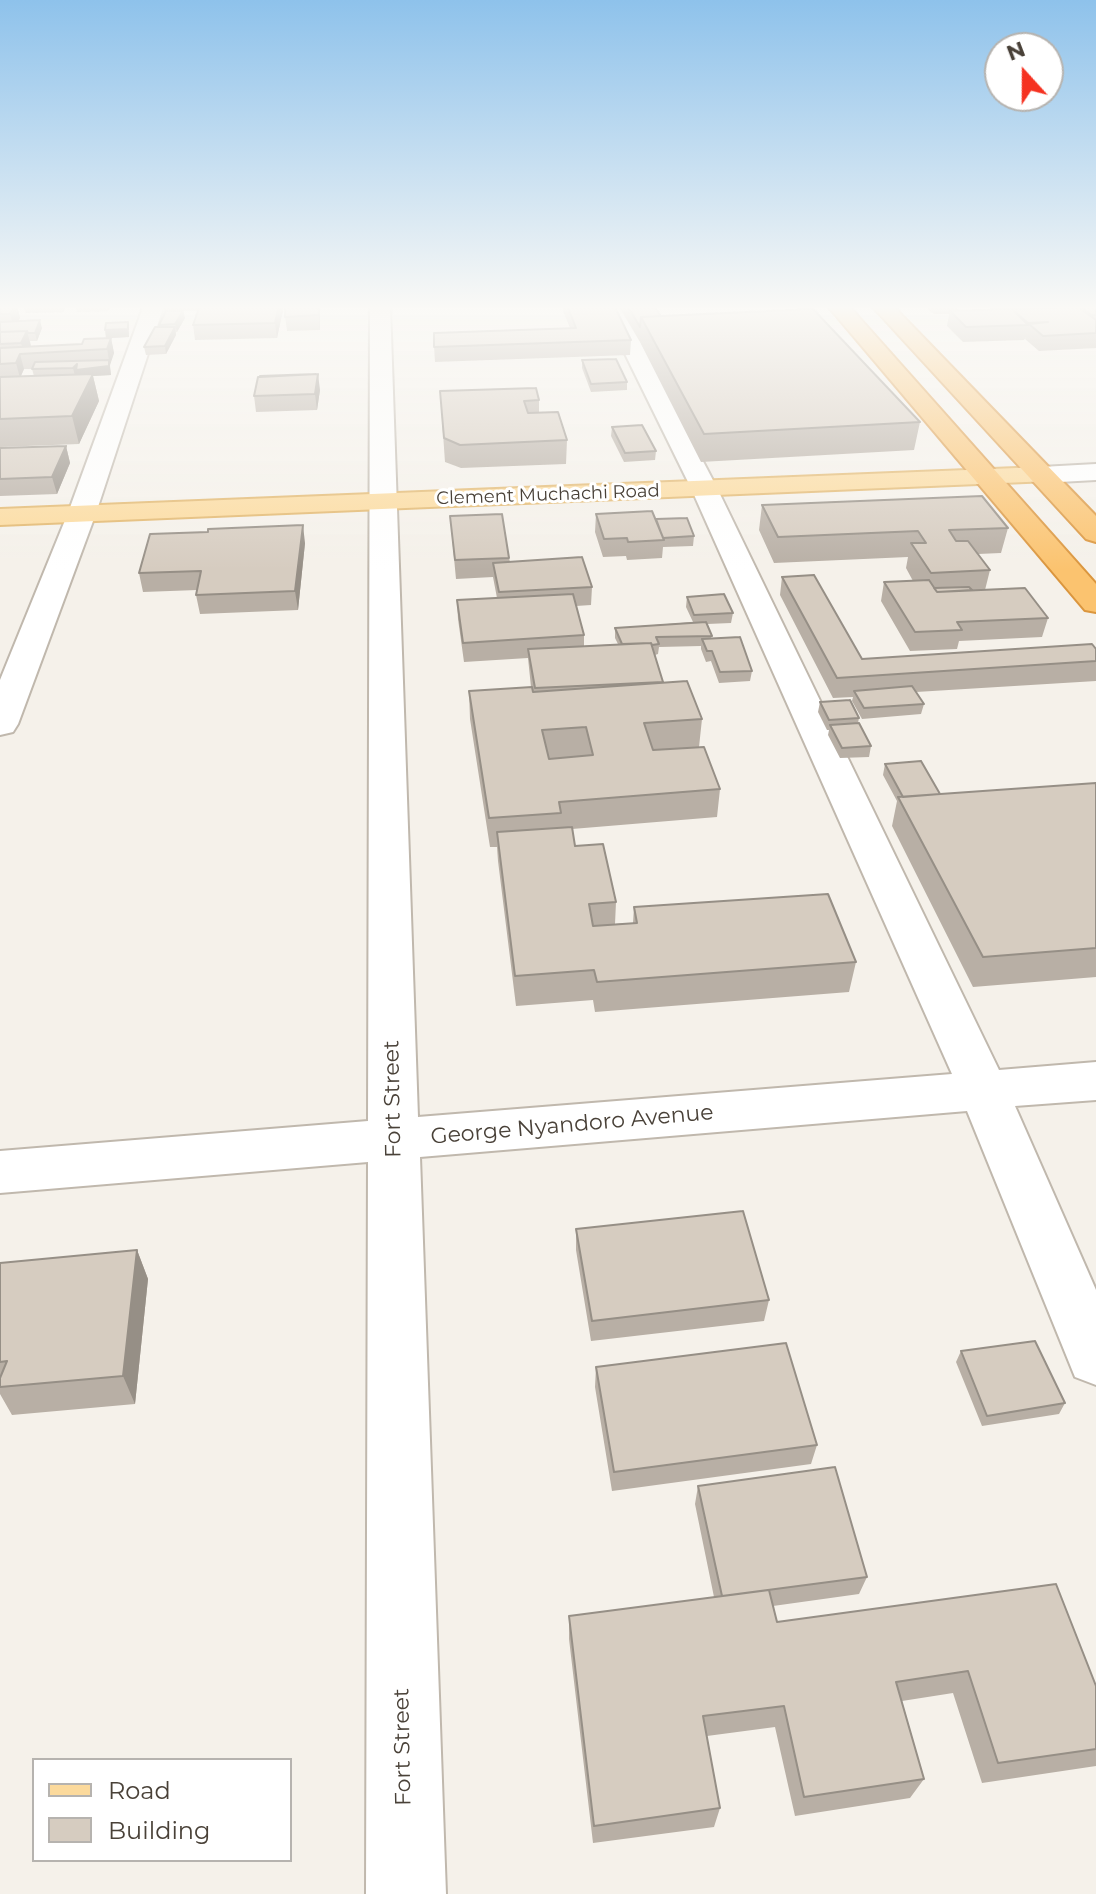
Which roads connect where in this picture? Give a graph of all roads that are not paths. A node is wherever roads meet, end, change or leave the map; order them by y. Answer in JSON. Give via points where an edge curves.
{"nodes":[{"id":1,"x":123,"y":393,"type":"edge"},
{"id":2,"x":381,"y":393,"type":"edge"},
{"id":3,"x":656,"y":393,"type":"edge"},
{"id":4,"x":914,"y":393,"type":"edge"},
{"id":5,"x":964,"y":393,"type":"edge"},
{"id":6,"x":1096,"y":472,"type":"edge"},
{"id":7,"x":1041,"y":475,"type":"junction"},
{"id":8,"x":987,"y":477,"type":"junction"},
{"id":9,"x":704,"y":488,"type":"junction"},
{"id":10,"x":383,"y":501,"type":"junction"},
{"id":11,"x":82,"y":513,"type":"junction"},
{"id":12,"x":0,"y":517,"type":"edge"},
{"id":13,"x":1096,"y":533,"type":"edge"},
{"id":14,"x":1096,"y":603,"type":"edge"},
{"id":15,"x":0,"y":724,"type":"edge"},
{"id":16,"x":1096,"y":1081,"type":"edge"},
{"id":17,"x":983,"y":1090,"type":"junction"},
{"id":18,"x":393,"y":1139,"type":"junction"},
{"id":19,"x":0,"y":1172,"type":"edge"},
{"id":20,"x":1096,"y":1358,"type":"edge"},
{"id":21,"x":406,"y":1894,"type":"edge"}],
"edges":[{"from":1,"to":11,"type":"street"},
{"from":2,"to":10,"type":"street","name":"Fort Street"},
{"from":3,"to":9,"type":"street"},
{"from":4,"to":8,"type":"highway"},
{"from":5,"to":7,"type":"highway"},
{"from":6,"to":7,"type":"street","name":"Clement Muchachi Road"},
{"from":7,"to":8,"type":"main road","name":"Clement Muchachi Road"},
{"from":7,"to":13,"type":"highway"},
{"from":8,"to":9,"type":"main road","name":"Clement Muchachi Road"},
{"from":8,"to":14,"type":"highway"},
{"from":9,"to":10,"type":"main road","name":"Clement Muchachi Road"},
{"from":9,"to":17,"type":"street"},
{"from":10,"to":11,"type":"main road","name":"Clement Muchachi Road"},
{"from":10,"to":18,"type":"street","name":"Fort Street"},
{"from":11,"to":12,"type":"main road","name":"Clement Muchachi Road"},
{"from":11,"to":15,"type":"street"},
{"from":16,"to":17,"type":"street","name":"George Nyandoro Avenue"},
{"from":17,"to":18,"type":"street","name":"George Nyandoro Avenue"},
{"from":17,"to":20,"type":"street"},
{"from":18,"to":19,"type":"street","name":"George Nyandoro Avenue"},
{"from":18,"to":21,"type":"street","name":"Fort Street"}]}
